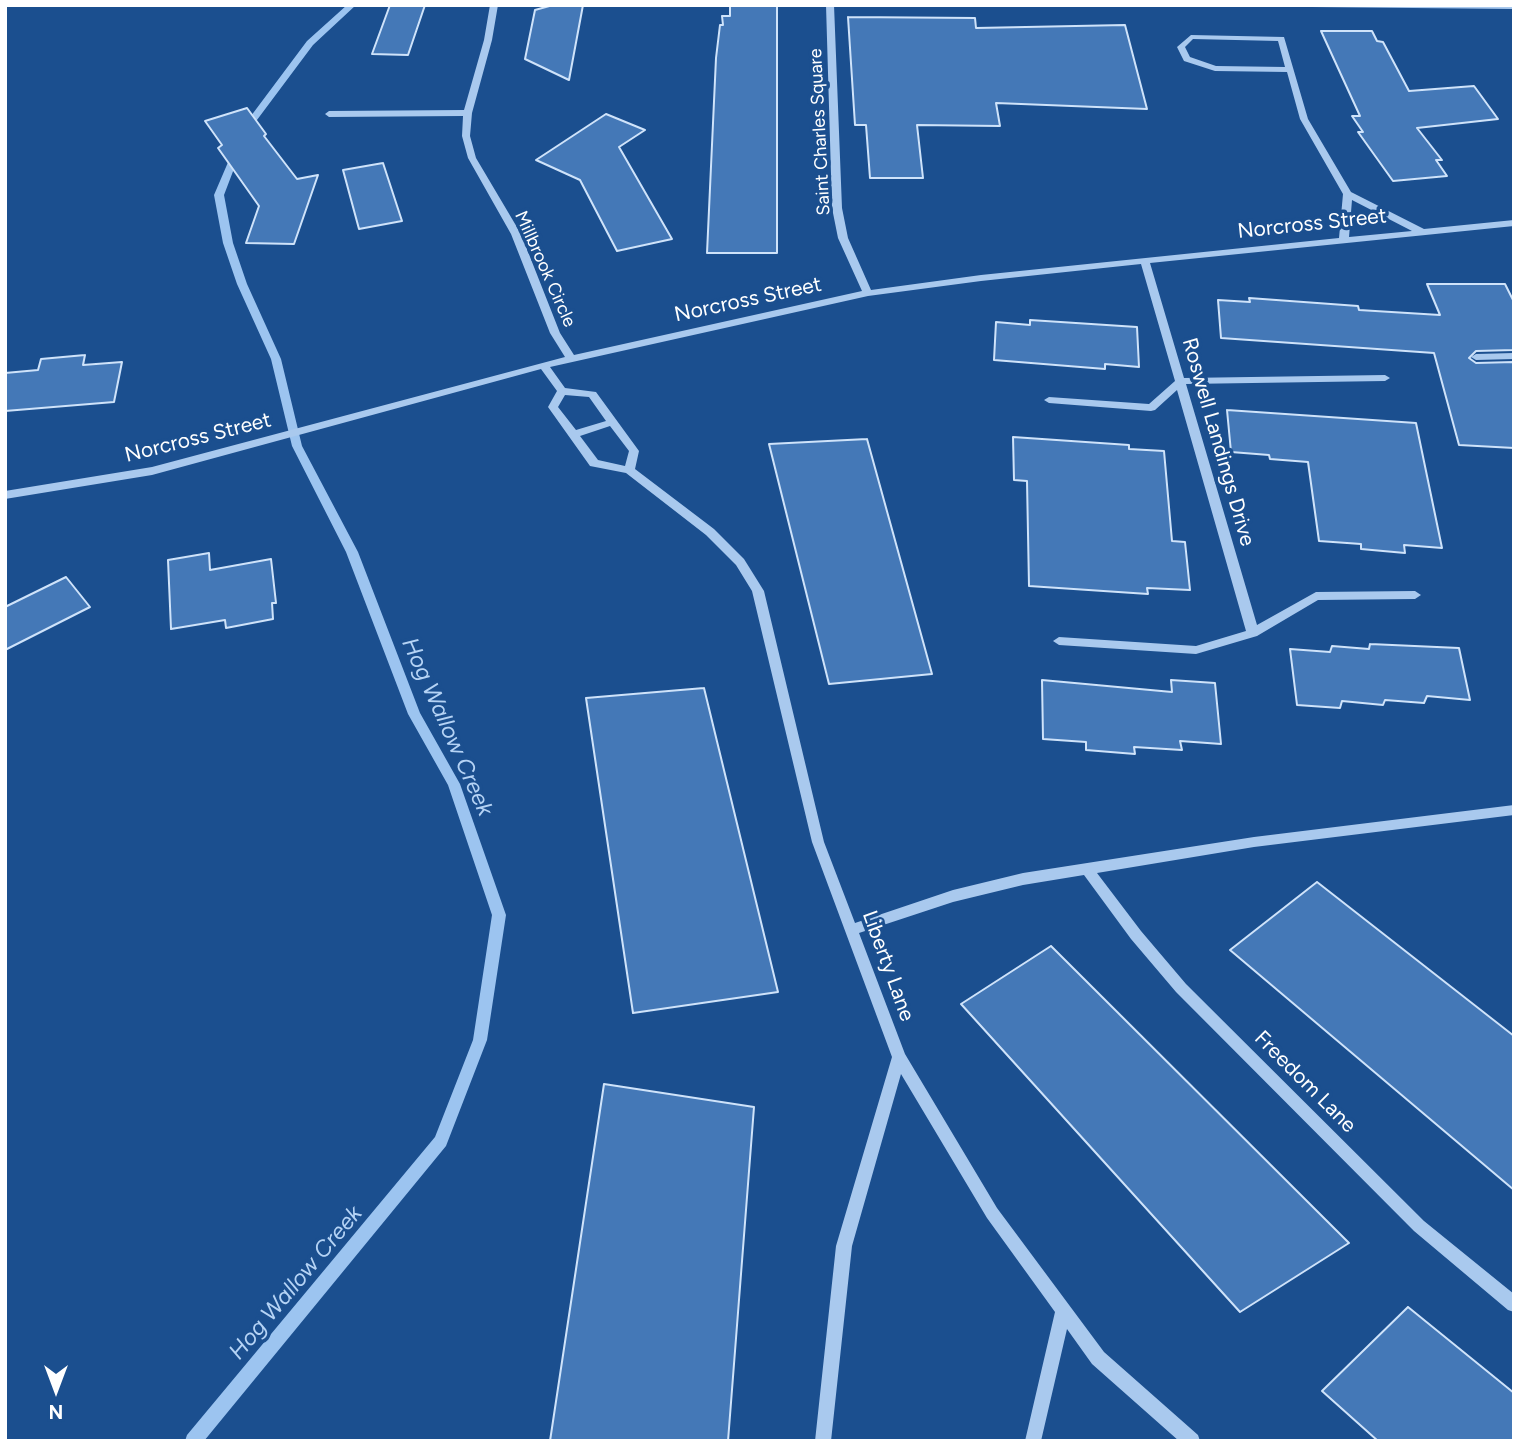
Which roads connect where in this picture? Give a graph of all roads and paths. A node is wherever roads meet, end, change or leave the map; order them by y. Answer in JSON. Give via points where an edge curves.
{"nodes":[{"id":1,"x":494,"y":5,"type":"edge"},
{"id":2,"x":830,"y":5,"type":"edge"},
{"id":3,"x":1312,"y":5,"type":"edge"},
{"id":4,"x":1514,"y":7,"type":"edge"},
{"id":5,"x":1290,"y":70,"type":"junction"},
{"id":6,"x":468,"y":113,"type":"junction"},
{"id":7,"x":329,"y":114,"type":"dead end"},
{"id":8,"x":1348,"y":194,"type":"junction"},
{"id":9,"x":1514,"y":223,"type":"edge"},
{"id":10,"x":1422,"y":232,"type":"junction"},
{"id":11,"x":1344,"y":240,"type":"junction"},
{"id":12,"x":1144,"y":261,"type":"junction"},
{"id":13,"x":868,"y":293,"type":"junction"},
{"id":14,"x":1514,"y":356,"type":"edge"},
{"id":15,"x":1476,"y":357,"type":"dead end"},
{"id":16,"x":571,"y":359,"type":"junction"},
{"id":17,"x":543,"y":365,"type":"junction"},
{"id":18,"x":1385,"y":378,"type":"dead end"},
{"id":19,"x":1181,"y":381,"type":"junction"},
{"id":20,"x":562,"y":391,"type":"junction"},
{"id":21,"x":1049,"y":400,"type":"dead end"},
{"id":22,"x":613,"y":422,"type":"junction"},
{"id":23,"x":573,"y":435,"type":"junction"},
{"id":24,"x":629,"y":470,"type":"junction"},
{"id":25,"x":5,"y":495,"type":"edge"},
{"id":26,"x":1415,"y":595,"type":"dead end"},
{"id":27,"x":1253,"y":633,"type":"junction"},
{"id":28,"x":1059,"y":641,"type":"dead end"},
{"id":29,"x":1514,"y":810,"type":"edge"},
{"id":30,"x":1087,"y":869,"type":"junction"},
{"id":31,"x":852,"y":930,"type":"junction"},
{"id":32,"x":899,"y":1057,"type":"junction"},
{"id":33,"x":1514,"y":1304,"type":"edge"},
{"id":34,"x":1063,"y":1311,"type":"junction"},
{"id":35,"x":823,"y":1441,"type":"edge"},
{"id":36,"x":1033,"y":1441,"type":"edge"},
{"id":37,"x":1192,"y":1441,"type":"edge"}],
"edges":[{"from":1,"to":6,"type":"street","name":"Millbrook Circle"},
{"from":2,"to":13,"type":"street","name":"Saint Charles Square","via":[[837,208],[843,238]]},
{"from":3,"to":4,"type":"street"},
{"from":5,"to":5,"type":"street","via":[[1281,39],[1191,37],[1181,51],[1196,64],[1214,68]]},
{"from":5,"to":8,"type":"street","via":[[1304,119]]},
{"from":6,"to":7,"type":"street"},
{"from":6,"to":16,"type":"street","name":"Millbrook Circle","via":[[466,136],[472,158],[516,234],[555,333]]},
{"from":8,"to":10,"type":"street"},
{"from":8,"to":11,"type":"street"},
{"from":9,"to":10,"type":"street","name":"Norcross Street"},
{"from":10,"to":11,"type":"street","name":"Norcross Street"},
{"from":11,"to":12,"type":"street","name":"Norcross Street"},
{"from":12,"to":13,"type":"street","name":"Norcross Street"},
{"from":12,"to":19,"type":"street","name":"Roswell Landings Drive"},
{"from":13,"to":16,"type":"street","name":"Norcross Street"},
{"from":14,"to":15,"type":"street"},
{"from":16,"to":17,"type":"street","name":"Norcross Street"},
{"from":17,"to":20,"type":"street"},
{"from":17,"to":25,"type":"street","name":"Norcross Street","via":[[152,471]]},
{"from":18,"to":19,"type":"street"},
{"from":19,"to":21,"type":"street","via":[[1152,408]]},
{"from":19,"to":27,"type":"street","name":"Roswell Landings Drive"},
{"from":20,"to":22,"type":"street","via":[[592,394]]},
{"from":20,"to":23,"type":"street","name":"Liberty Lane","via":[[553,407]]},
{"from":22,"to":23,"type":"street"},
{"from":22,"to":24,"type":"street","via":[[634,451]]},
{"from":23,"to":24,"type":"street","name":"Liberty Lane","via":[[594,463]]},
{"from":24,"to":31,"type":"street","name":"Liberty Lane","via":[[710,532],[740,562],[758,592],[818,842]]},
{"from":26,"to":27,"type":"street","via":[[1316,596]]},
{"from":27,"to":28,"type":"street","via":[[1196,650]]},
{"from":29,"to":30,"type":"street","via":[[1254,842]]},
{"from":30,"to":31,"type":"street","via":[[953,896]]},
{"from":30,"to":33,"type":"street","name":"Freedom Lane","via":[[1181,988],[1419,1226]]},
{"from":31,"to":32,"type":"street","name":"Liberty Lane"},
{"from":32,"to":34,"type":"street","name":"Liberty Lane","via":[[992,1213]]},
{"from":32,"to":35,"type":"street","via":[[844,1246]]},
{"from":34,"to":36,"type":"street"},
{"from":34,"to":37,"type":"street","name":"Liberty Lane","via":[[1098,1359]]}]}
